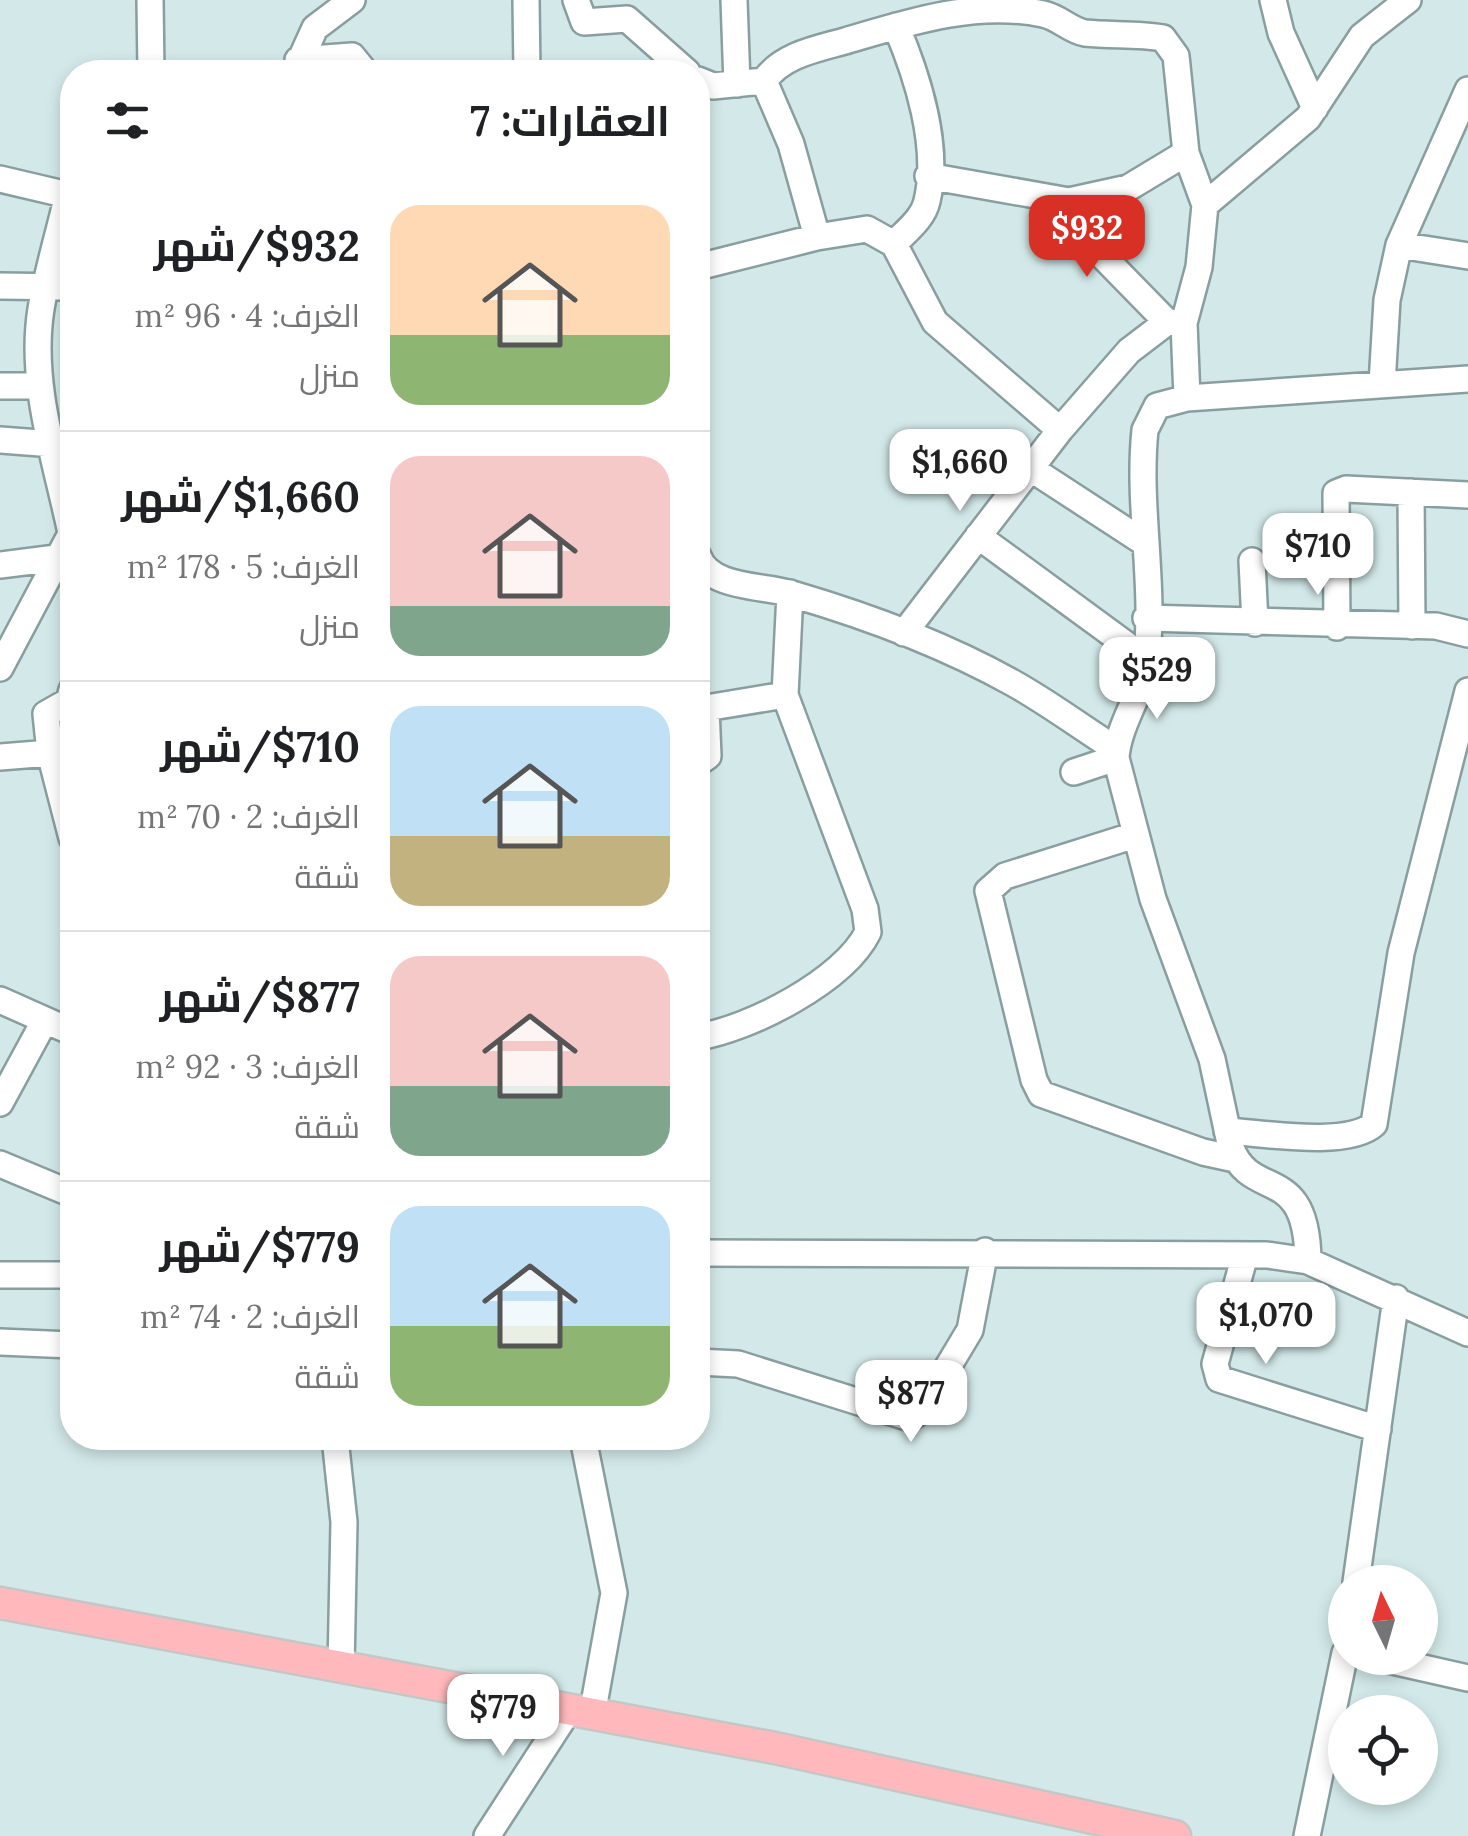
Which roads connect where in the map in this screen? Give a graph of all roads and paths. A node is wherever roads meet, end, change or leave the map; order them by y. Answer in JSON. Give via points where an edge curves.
{"nodes":[{"id":1,"x":150,"y":0,"type":"edge"},
{"id":2,"x":352,"y":0,"type":"edge"},
{"id":3,"x":526,"y":0,"type":"edge"},
{"id":4,"x":576,"y":0,"type":"edge"},
{"id":5,"x":734,"y":0,"type":"edge"},
{"id":6,"x":1273,"y":0,"type":"edge"},
{"id":7,"x":1408,"y":0,"type":"edge"},
{"id":8,"x":924,"y":8,"type":"edge"},
{"id":9,"x":1065,"y":11,"type":"edge"},
{"id":10,"x":896,"y":26,"type":"junction"},
{"id":11,"x":151,"y":60,"type":"edge"},
{"id":12,"x":299,"y":60,"type":"edge"},
{"id":13,"x":330,"y":60,"type":"edge"},
{"id":14,"x":355,"y":60,"type":"edge"},
{"id":15,"x":527,"y":60,"type":"edge"},
{"id":16,"x":673,"y":60,"type":"edge"},
{"id":17,"x":764,"y":81,"type":"junction"},
{"id":18,"x":737,"y":84,"type":"junction"},
{"id":19,"x":710,"y":85,"type":"edge"},
{"id":20,"x":1468,"y":90,"type":"edge"},
{"id":21,"x":1314,"y":108,"type":"junction"},
{"id":22,"x":1186,"y":152,"type":"junction"},
{"id":23,"x":928,"y":176,"type":"junction"},
{"id":24,"x":0,"y":179,"type":"edge"},
{"id":25,"x":60,"y":192,"type":"edge"},
{"id":26,"x":1068,"y":201,"type":"junction"},
{"id":27,"x":1205,"y":205,"type":"junction"},
{"id":28,"x":816,"y":237,"type":"junction"},
{"id":29,"x":894,"y":244,"type":"junction"},
{"id":30,"x":1399,"y":245,"type":"junction"},
{"id":31,"x":1468,"y":256,"type":"edge"},
{"id":32,"x":710,"y":264,"type":"edge"},
{"id":33,"x":0,"y":286,"type":"edge"},
{"id":34,"x":60,"y":286,"type":"edge"},
{"id":35,"x":1175,"y":322,"type":"junction"},
{"id":36,"x":1468,"y":379,"type":"edge"},
{"id":37,"x":1382,"y":384,"type":"junction"},
{"id":38,"x":0,"y":386,"type":"edge"},
{"id":39,"x":40,"y":386,"type":"junction"},
{"id":40,"x":1187,"y":398,"type":"junction"},
{"id":41,"x":1060,"y":430,"type":"junction"},
{"id":42,"x":60,"y":435,"type":"edge"},
{"id":43,"x":0,"y":440,"type":"edge"},
{"id":44,"x":60,"y":442,"type":"edge"},
{"id":45,"x":1030,"y":468,"type":"junction"},
{"id":46,"x":1411,"y":492,"type":"junction"},
{"id":47,"x":1468,"y":495,"type":"edge"},
{"id":48,"x":978,"y":536,"type":"junction"},
{"id":49,"x":1145,"y":543,"type":"junction"},
{"id":50,"x":60,"y":552,"type":"edge"},
{"id":51,"x":56,"y":558,"type":"junction"},
{"id":52,"x":1252,"y":561,"type":"dead end"},
{"id":53,"x":0,"y":565,"type":"edge"},
{"id":54,"x":710,"y":573,"type":"edge"},
{"id":55,"x":790,"y":593,"type":"junction"},
{"id":56,"x":1146,"y":618,"type":"junction"},
{"id":57,"x":1255,"y":623,"type":"junction"},
{"id":58,"x":1338,"y":626,"type":"junction"},
{"id":59,"x":1412,"y":626,"type":"junction"},
{"id":60,"x":904,"y":633,"type":"junction"},
{"id":61,"x":9,"y":634,"type":"edge"},
{"id":62,"x":1468,"y":634,"type":"edge"},
{"id":63,"x":1146,"y":659,"type":"junction"},
{"id":64,"x":0,"y":668,"type":"edge"},
{"id":65,"x":1468,"y":691,"type":"edge"},
{"id":66,"x":785,"y":695,"type":"junction"},
{"id":67,"x":60,"y":706,"type":"edge"},
{"id":68,"x":710,"y":707,"type":"edge"},
{"id":69,"x":50,"y":752,"type":"junction"},
{"id":70,"x":1116,"y":754,"type":"junction"},
{"id":71,"x":0,"y":757,"type":"edge"},
{"id":72,"x":1074,"y":772,"type":"dead end"},
{"id":73,"x":60,"y":789,"type":"edge"},
{"id":74,"x":1135,"y":835,"type":"junction"},
{"id":75,"x":0,"y":1000,"type":"edge"},
{"id":76,"x":45,"y":1020,"type":"junction"},
{"id":77,"x":60,"y":1027,"type":"edge"},
{"id":78,"x":710,"y":1030,"type":"edge"},
{"id":79,"x":0,"y":1103,"type":"edge"},
{"id":80,"x":1227,"y":1131,"type":"junction"},
{"id":81,"x":1236,"y":1158,"type":"junction"},
{"id":82,"x":0,"y":1164,"type":"edge"},
{"id":83,"x":60,"y":1189,"type":"edge"},
{"id":84,"x":985,"y":1251,"type":"junction"},
{"id":85,"x":710,"y":1253,"type":"edge"},
{"id":86,"x":1246,"y":1255,"type":"junction"},
{"id":87,"x":1308,"y":1261,"type":"junction"},
{"id":88,"x":0,"y":1275,"type":"edge"},
{"id":89,"x":60,"y":1275,"type":"edge"},
{"id":90,"x":1396,"y":1298,"type":"junction"},
{"id":91,"x":1468,"y":1333,"type":"edge"},
{"id":92,"x":0,"y":1342,"type":"edge"},
{"id":93,"x":60,"y":1344,"type":"edge"},
{"id":94,"x":710,"y":1363,"type":"edge"},
{"id":95,"x":1378,"y":1429,"type":"junction"},
{"id":96,"x":336,"y":1450,"type":"edge"},
{"id":97,"x":585,"y":1450,"type":"edge"},
{"id":98,"x":1358,"y":1565,"type":"edge"},
{"id":99,"x":0,"y":1603,"type":"edge"},
{"id":100,"x":341,"y":1667,"type":"junction"},
{"id":101,"x":1438,"y":1671,"type":"edge"},
{"id":102,"x":1341,"y":1675,"type":"edge"},
{"id":103,"x":1468,"y":1678,"type":"edge"},
{"id":104,"x":580,"y":1713,"type":"junction"},
{"id":105,"x":487,"y":1836,"type":"edge"},
{"id":106,"x":1176,"y":1836,"type":"edge"},
{"id":107,"x":1307,"y":1836,"type":"edge"}],
"edges":[{"from":1,"to":11,"type":"street"},
{"from":2,"to":12,"type":"street","via":[[315,28]]},
{"from":3,"to":15,"type":"street"},
{"from":4,"to":16,"type":"street","via":[[584,22],[627,19]]},
{"from":5,"to":18,"type":"street"},
{"from":6,"to":21,"type":"street"},
{"from":7,"to":21,"type":"street","via":[[1362,36]]},
{"from":8,"to":9,"type":"street"},
{"from":8,"to":10,"type":"street"},
{"from":9,"to":22,"type":"street","via":[[1082,32],[1170,42]]},
{"from":10,"to":17,"type":"street","via":[[800,54],[774,67]]},
{"from":10,"to":23,"type":"street","via":[[919,81]]},
{"from":13,"to":14,"type":"street"},
{"from":17,"to":18,"type":"street"},
{"from":17,"to":28,"type":"street","via":[[792,144]]},
{"from":18,"to":19,"type":"street"},
{"from":20,"to":30,"type":"street"},
{"from":21,"to":27,"type":"street","via":[[1272,153]]},
{"from":22,"to":26,"type":"street","via":[[1128,188]]},
{"from":22,"to":27,"type":"street"},
{"from":23,"to":26,"type":"street"},
{"from":23,"to":29,"type":"street","via":[[923,211]]},
{"from":24,"to":25,"type":"street"},
{"from":26,"to":35,"type":"street","via":[[1080,233]]},
{"from":27,"to":35,"type":"street","via":[[1199,266]]},
{"from":28,"to":29,"type":"street","via":[[867,229]]},
{"from":28,"to":32,"type":"street"},
{"from":29,"to":41,"type":"street","via":[[935,322]]},
{"from":30,"to":31,"type":"street"},
{"from":30,"to":37,"type":"street","via":[[1387,300]]},
{"from":33,"to":34,"type":"street"},
{"from":34,"to":39,"type":"street","via":[[41,308]]},
{"from":35,"to":40,"type":"street"},
{"from":35,"to":41,"type":"street","via":[[1129,351]]},
{"from":36,"to":37,"type":"street"},
{"from":37,"to":40,"type":"street"},
{"from":38,"to":39,"type":"street"},
{"from":39,"to":42,"type":"street"},
{"from":40,"to":49,"type":"street","via":[[1157,406],[1148,417]]},
{"from":41,"to":45,"type":"street"},
{"from":43,"to":44,"type":"street"},
{"from":45,"to":48,"type":"street"},
{"from":45,"to":49,"type":"street"},
{"from":46,"to":47,"type":"street"},
{"from":46,"to":58,"type":"street","via":[[1336,493]]},
{"from":46,"to":59,"type":"street"},
{"from":48,"to":60,"type":"street"},
{"from":48,"to":63,"type":"street"},
{"from":49,"to":56,"type":"street"},
{"from":50,"to":51,"type":"street"},
{"from":51,"to":53,"type":"street"},
{"from":51,"to":61,"type":"street"},
{"from":52,"to":57,"type":"street"},
{"from":54,"to":55,"type":"street"},
{"from":55,"to":60,"type":"street"},
{"from":55,"to":66,"type":"street"},
{"from":56,"to":57,"type":"street"},
{"from":56,"to":63,"type":"street"},
{"from":57,"to":58,"type":"street"},
{"from":58,"to":59,"type":"street"},
{"from":59,"to":62,"type":"street"},
{"from":60,"to":70,"type":"street","via":[[1012,682]]},
{"from":61,"to":64,"type":"street"},
{"from":63,"to":70,"type":"street"},
{"from":65,"to":80,"type":"street","via":[[1401,954],[1374,1124],[1338,1137]]},
{"from":66,"to":68,"type":"street"},
{"from":66,"to":78,"type":"street","via":[[868,932],[824,978],[762,1018]]},
{"from":67,"to":69,"type":"street","via":[[46,714]]},
{"from":69,"to":71,"type":"street"},
{"from":69,"to":73,"type":"street"},
{"from":70,"to":72,"type":"street"},
{"from":70,"to":74,"type":"street"},
{"from":74,"to":80,"type":"street","via":[[1212,1058]]},
{"from":74,"to":81,"type":"street","via":[[1005,876],[988,891],[1034,1080],[1041,1094],[1063,1104]]},
{"from":75,"to":76,"type":"street"},
{"from":76,"to":77,"type":"street"},
{"from":76,"to":79,"type":"street"},
{"from":80,"to":81,"type":"street"},
{"from":81,"to":87,"type":"street","via":[[1301,1208]]},
{"from":82,"to":83,"type":"street"},
{"from":84,"to":85,"type":"street"},
{"from":84,"to":86,"type":"street"},
{"from":84,"to":94,"type":"street","via":[[970,1330],[922,1410],[910,1418],[738,1364]]},
{"from":86,"to":87,"type":"street"},
{"from":86,"to":95,"type":"street","via":[[1215,1364],[1218,1380]]},
{"from":87,"to":90,"type":"street"},
{"from":88,"to":89,"type":"street"},
{"from":90,"to":91,"type":"street"},
{"from":90,"to":95,"type":"street"},
{"from":92,"to":93,"type":"street"},
{"from":95,"to":98,"type":"street"},
{"from":96,"to":100,"type":"street","via":[[344,1522]]},
{"from":97,"to":104,"type":"street","via":[[614,1593]]},
{"from":99,"to":100,"type":"main road"},
{"from":100,"to":104,"type":"main road"},
{"from":101,"to":103,"type":"street"},
{"from":102,"to":107,"type":"street"},
{"from":104,"to":105,"type":"street"},
{"from":104,"to":106,"type":"main road","via":[[775,1748]]}]}
